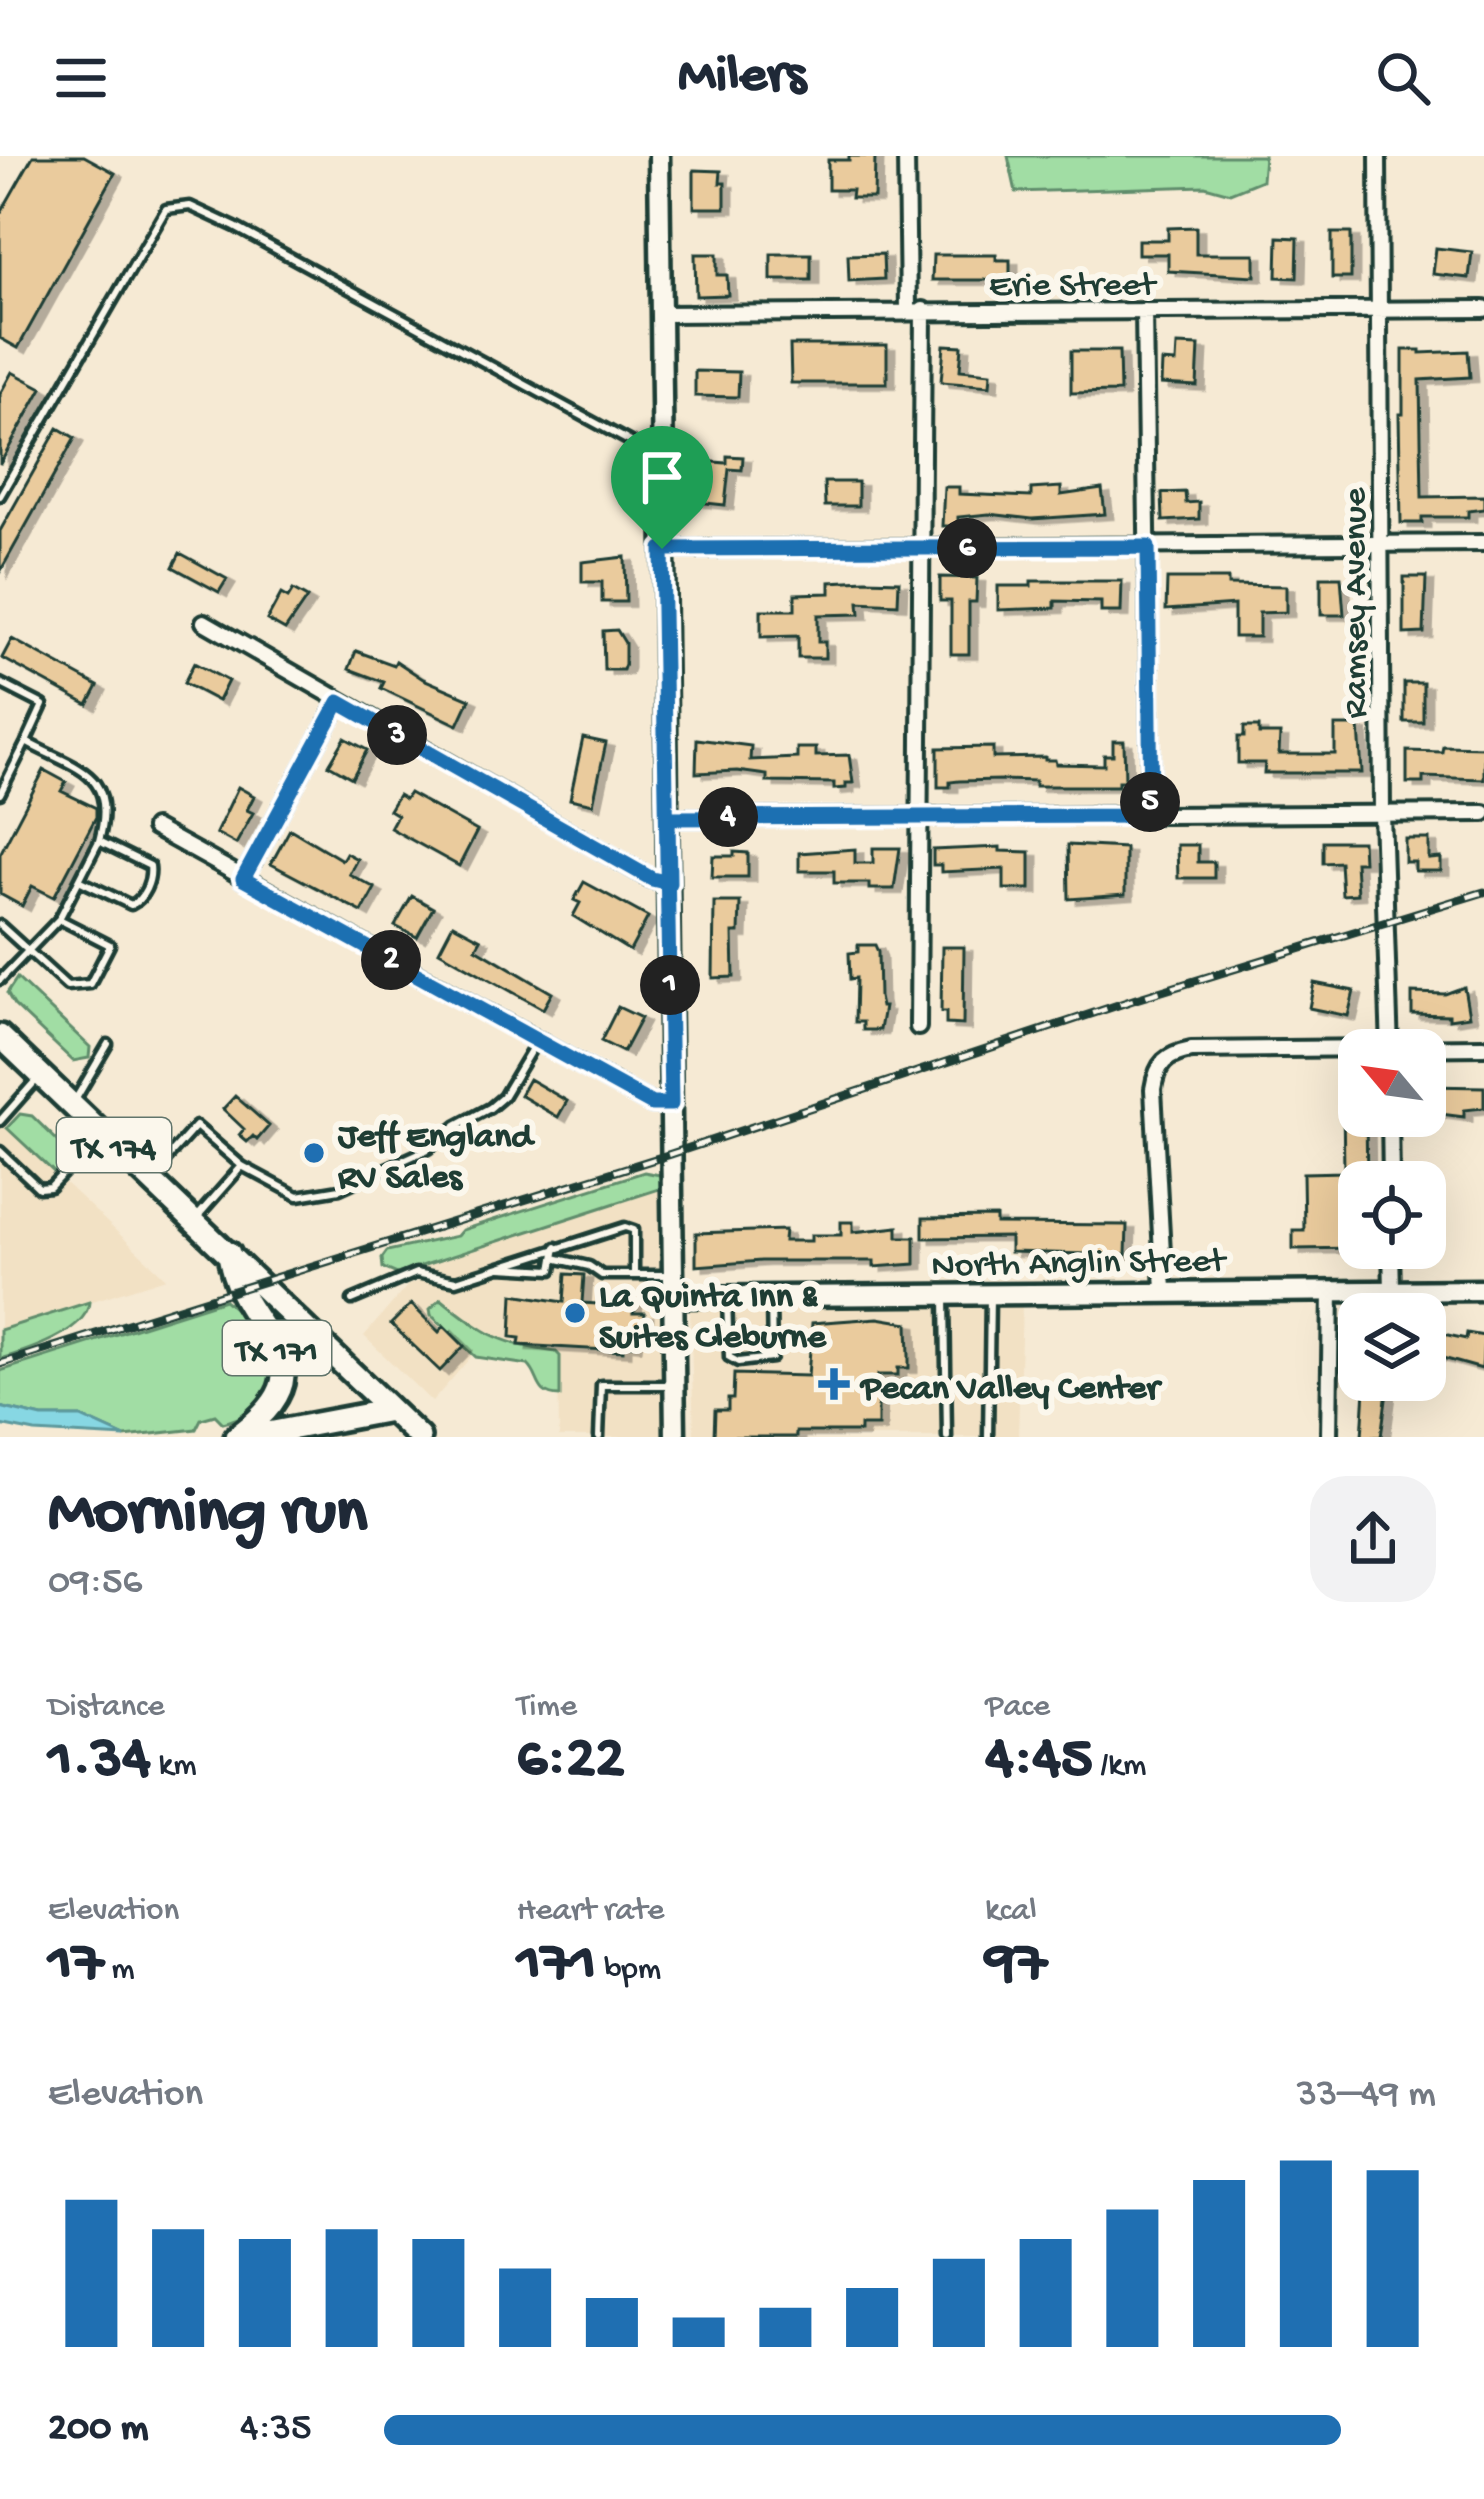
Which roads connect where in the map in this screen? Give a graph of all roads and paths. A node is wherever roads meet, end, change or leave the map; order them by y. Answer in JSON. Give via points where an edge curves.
{"nodes":[{"id":1,"x":659,"y":156,"type":"edge"},
{"id":2,"x":906,"y":156,"type":"edge"},
{"id":3,"x":1378,"y":156,"type":"edge"},
{"id":4,"x":1484,"y":309,"type":"edge"},
{"id":5,"x":915,"y":310,"type":"junction"},
{"id":6,"x":1378,"y":310,"type":"junction"},
{"id":7,"x":1144,"y":311,"type":"junction"},
{"id":8,"x":660,"y":314,"type":"junction"},
{"id":9,"x":662,"y":446,"type":"junction"},
{"id":10,"x":0,"y":496,"type":"edge"},
{"id":11,"x":1484,"y":543,"type":"edge"},
{"id":12,"x":1382,"y":544,"type":"junction"},
{"id":13,"x":1148,"y":547,"type":"junction"},
{"id":14,"x":920,"y":548,"type":"junction"},
{"id":15,"x":662,"y":549,"type":"junction"},
{"id":16,"x":203,"y":622,"type":"dead end"},
{"id":17,"x":0,"y":683,"type":"edge"},
{"id":18,"x":339,"y":702,"type":"junction"},
{"id":19,"x":26,"y":742,"type":"junction"},
{"id":20,"x":0,"y":794,"type":"edge"},
{"id":21,"x":1484,"y":813,"type":"edge"},
{"id":22,"x":1382,"y":814,"type":"junction"},
{"id":23,"x":920,"y":816,"type":"junction"},
{"id":24,"x":1151,"y":816,"type":"junction"},
{"id":25,"x":668,"y":818,"type":"junction"},
{"id":26,"x":154,"y":828,"type":"dead end"},
{"id":27,"x":99,"y":841,"type":"junction"},
{"id":28,"x":243,"y":879,"type":"junction"},
{"id":29,"x":79,"y":880,"type":"junction"},
{"id":30,"x":669,"y":883,"type":"junction"},
{"id":31,"x":59,"y":919,"type":"junction"},
{"id":32,"x":0,"y":925,"type":"edge"},
{"id":33,"x":28,"y":950,"type":"junction"},
{"id":34,"x":0,"y":980,"type":"edge"},
{"id":35,"x":918,"y":1028,"type":"dead end"},
{"id":36,"x":1389,"y":1029,"type":"edge"},
{"id":37,"x":0,"y":1036,"type":"edge"},
{"id":38,"x":537,"y":1040,"type":"junction"},
{"id":39,"x":108,"y":1044,"type":"dead end"},
{"id":40,"x":1446,"y":1047,"type":"edge"},
{"id":41,"x":1484,"y":1047,"type":"edge"},
{"id":42,"x":1338,"y":1049,"type":"edge"},
{"id":43,"x":41,"y":1075,"type":"junction"},
{"id":44,"x":671,"y":1104,"type":"junction"},
{"id":45,"x":72,"y":1105,"type":"junction"},
{"id":46,"x":0,"y":1121,"type":"edge"},
{"id":47,"x":102,"y":1133,"type":"junction"},
{"id":48,"x":0,"y":1151,"type":"edge"},
{"id":49,"x":242,"y":1166,"type":"junction"},
{"id":50,"x":148,"y":1179,"type":"junction"},
{"id":51,"x":194,"y":1221,"type":"junction"},
{"id":52,"x":556,"y":1247,"type":"junction"},
{"id":53,"x":229,"y":1253,"type":"junction"},
{"id":54,"x":554,"y":1258,"type":"junction"},
{"id":55,"x":497,"y":1267,"type":"junction"},
{"id":56,"x":1391,"y":1269,"type":"edge"},
{"id":57,"x":634,"y":1275,"type":"junction"},
{"id":58,"x":673,"y":1275,"type":"junction"},
{"id":59,"x":1330,"y":1290,"type":"junction"},
{"id":60,"x":1484,"y":1290,"type":"edge"},
{"id":61,"x":1164,"y":1291,"type":"junction"},
{"id":62,"x":1392,"y":1291,"type":"junction"},
{"id":63,"x":945,"y":1293,"type":"junction"},
{"id":64,"x":990,"y":1293,"type":"junction"},
{"id":65,"x":727,"y":1296,"type":"junction"},
{"id":66,"x":673,"y":1297,"type":"junction"},
{"id":67,"x":771,"y":1297,"type":"junction"},
{"id":68,"x":352,"y":1300,"type":"dead end"},
{"id":69,"x":674,"y":1385,"type":"junction"},
{"id":70,"x":390,"y":1410,"type":"junction"},
{"id":71,"x":236,"y":1437,"type":"edge"},
{"id":72,"x":247,"y":1437,"type":"edge"},
{"id":73,"x":419,"y":1437,"type":"edge"},
{"id":74,"x":599,"y":1437,"type":"edge"},
{"id":75,"x":675,"y":1437,"type":"edge"},
{"id":76,"x":947,"y":1437,"type":"edge"},
{"id":77,"x":988,"y":1437,"type":"edge"},
{"id":78,"x":1329,"y":1437,"type":"edge"}],
"edges":[{"from":1,"to":8,"type":"street"},
{"from":2,"to":5,"type":"street"},
{"from":3,"to":6,"type":"street","name":"Ramsey Avenue"},
{"from":4,"to":6,"type":"street","name":"Erie Street"},
{"from":5,"to":7,"type":"street","name":"Erie Street"},
{"from":5,"to":8,"type":"street","name":"Erie Street"},
{"from":5,"to":14,"type":"street"},
{"from":6,"to":7,"type":"street","name":"Erie Street"},
{"from":6,"to":12,"type":"street","name":"Ramsey Avenue"},
{"from":7,"to":13,"type":"street"},
{"from":8,"to":9,"type":"street"},
{"from":9,"to":10,"type":"lane","via":[[638,446],[190,206],[166,208]]},
{"from":9,"to":15,"type":"street"},
{"from":11,"to":12,"type":"street"},
{"from":12,"to":13,"type":"street"},
{"from":12,"to":22,"type":"street","name":"Ramsey Avenue"},
{"from":13,"to":14,"type":"street"},
{"from":13,"to":24,"type":"street"},
{"from":14,"to":15,"type":"street"},
{"from":14,"to":23,"type":"street"},
{"from":15,"to":25,"type":"street"},
{"from":16,"to":18,"type":"street"},
{"from":17,"to":19,"type":"lane","via":[[43,706]]},
{"from":18,"to":28,"type":"street"},
{"from":18,"to":30,"type":"street"},
{"from":19,"to":20,"type":"lane"},
{"from":19,"to":27,"type":"lane","via":[[94,778],[106,814]]},
{"from":21,"to":22,"type":"street"},
{"from":22,"to":24,"type":"street"},
{"from":22,"to":36,"type":"street","name":"Ramsey Avenue"},
{"from":23,"to":24,"type":"street"},
{"from":23,"to":25,"type":"street"},
{"from":23,"to":35,"type":"street"},
{"from":25,"to":30,"type":"street"},
{"from":26,"to":28,"type":"street"},
{"from":27,"to":29,"type":"lane"},
{"from":27,"to":29,"type":"lane","via":[[150,866],[146,889],[130,905]]},
{"from":28,"to":38,"type":"street"},
{"from":29,"to":31,"type":"lane"},
{"from":30,"to":44,"type":"street"},
{"from":31,"to":33,"type":"lane"},
{"from":31,"to":33,"type":"lane","via":[[110,945],[90,984],[67,986]]},
{"from":32,"to":33,"type":"lane"},
{"from":33,"to":34,"type":"lane"},
{"from":37,"to":43,"type":"main road","number":"TX 174"},
{"from":38,"to":44,"type":"street","via":[[652,1104]]},
{"from":38,"to":49,"type":"lane","via":[[490,1108],[428,1149],[340,1189],[298,1196]]},
{"from":39,"to":45,"type":"lane"},
{"from":40,"to":41,"type":"street"},
{"from":42,"to":61,"type":"street","via":[[1191,1050],[1160,1063],[1154,1089]]},
{"from":43,"to":45,"type":"main road","number":"TX 174"},
{"from":43,"to":46,"type":"lane"},
{"from":44,"to":58,"type":"street"},
{"from":45,"to":47,"type":"main road","number":"TX 174"},
{"from":47,"to":48,"type":"lane","via":[[50,1187],[29,1181]]},
{"from":47,"to":50,"type":"main road","number":"TX 174"},
{"from":49,"to":50,"type":"lane","via":[[196,1126]]},
{"from":49,"to":51,"type":"lane"},
{"from":50,"to":51,"type":"main road","number":"TX 174"},
{"from":51,"to":53,"type":"main road","number":"TX 174"},
{"from":52,"to":54,"type":"lane"},
{"from":52,"to":55,"type":"lane"},
{"from":52,"to":57,"type":"lane","via":[[630,1227]]},
{"from":53,"to":70,"type":"main road","number":"TX 174"},
{"from":53,"to":71,"type":"main road","number":"TX 171","via":[[237,1292],[284,1369],[270,1408]]},
{"from":54,"to":55,"type":"lane","via":[[552,1270]]},
{"from":54,"to":57,"type":"lane","via":[[602,1275]]},
{"from":55,"to":68,"type":"lane","via":[[456,1281],[416,1274]]},
{"from":56,"to":62,"type":"street"},
{"from":57,"to":58,"type":"lane"},
{"from":58,"to":66,"type":"street"},
{"from":59,"to":61,"type":"street","name":"North Anglin Street"},
{"from":59,"to":62,"type":"street","name":"North Anglin Street"},
{"from":59,"to":78,"type":"street"},
{"from":60,"to":62,"type":"street","name":"North Anglin Street"},
{"from":61,"to":64,"type":"street","name":"North Anglin Street"},
{"from":63,"to":64,"type":"street","name":"North Anglin Street"},
{"from":63,"to":67,"type":"street","name":"North Anglin Street"},
{"from":63,"to":76,"type":"lane"},
{"from":64,"to":77,"type":"lane"},
{"from":65,"to":66,"type":"street","name":"North Anglin Street"},
{"from":65,"to":67,"type":"street","name":"North Anglin Street"},
{"from":65,"to":67,"type":"lane","via":[[729,1357],[738,1363],[772,1358]]},
{"from":66,"to":69,"type":"street"},
{"from":69,"to":74,"type":"lane","via":[[601,1384]]},
{"from":69,"to":75,"type":"street"},
{"from":70,"to":72,"type":"main road","number":"TX 171"},
{"from":70,"to":73,"type":"main road"}]}
